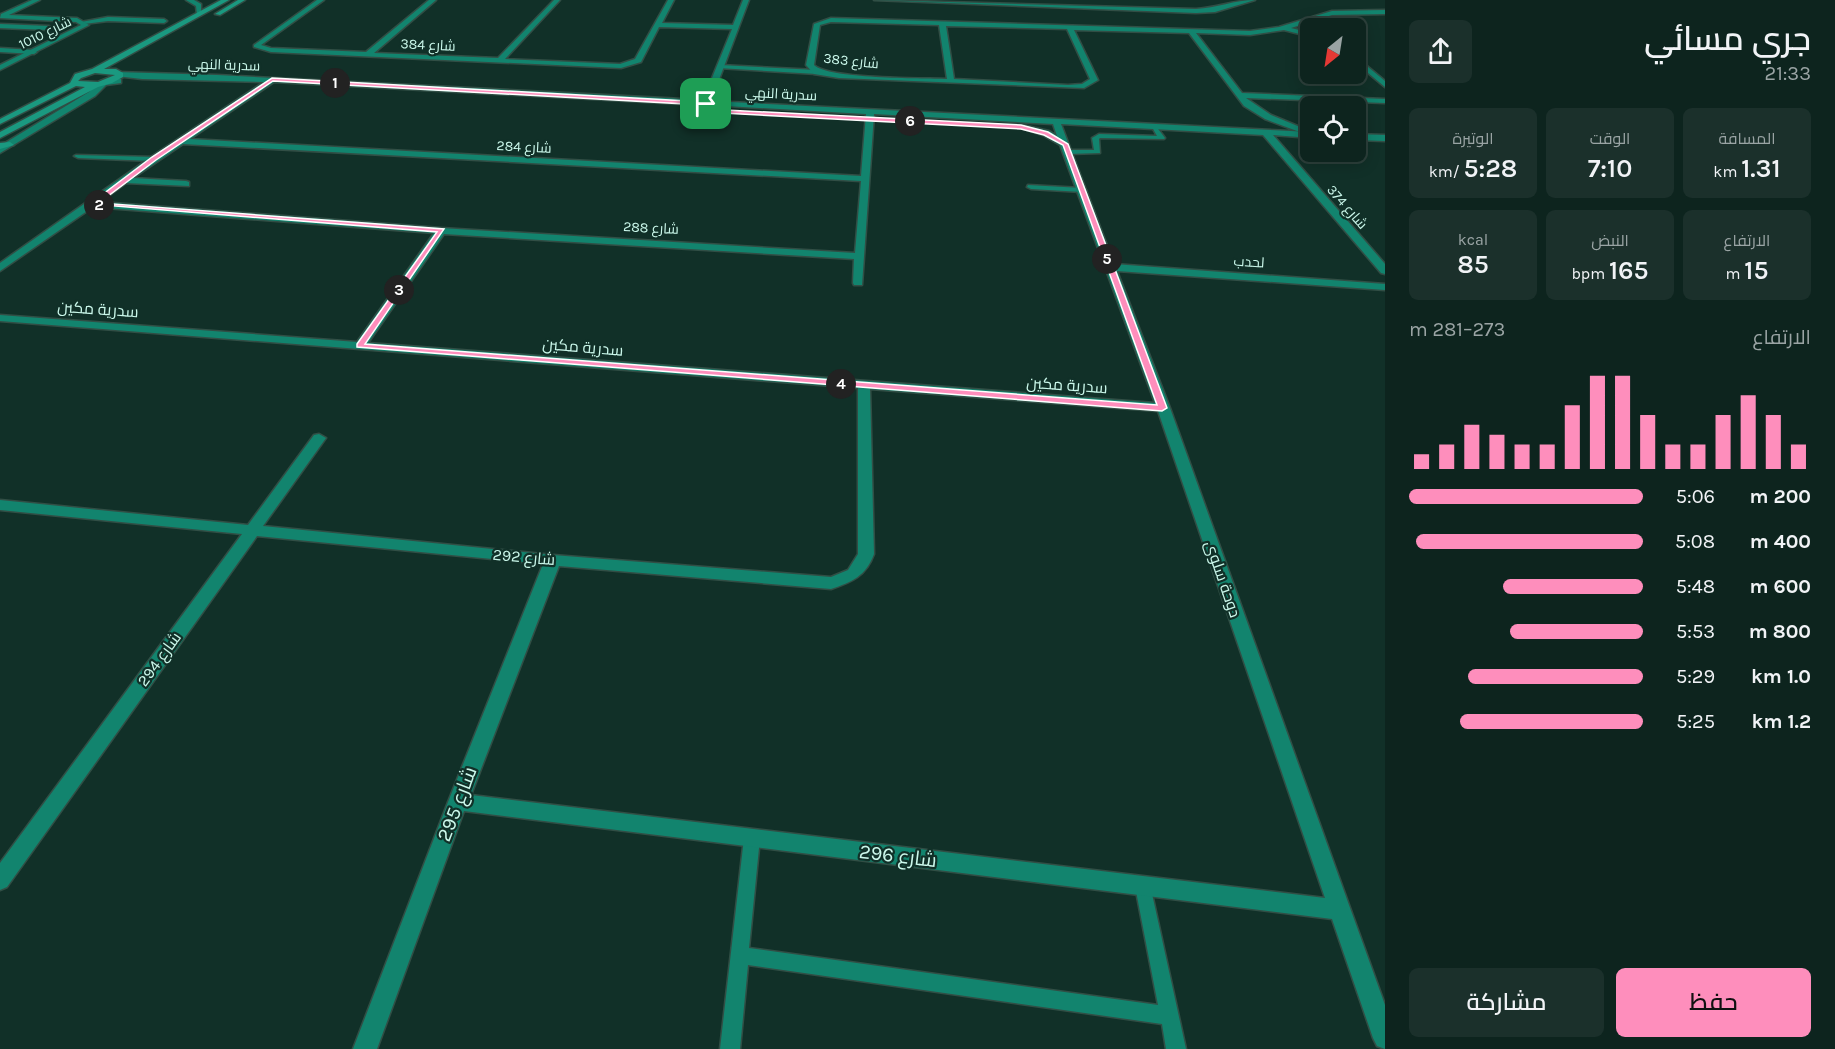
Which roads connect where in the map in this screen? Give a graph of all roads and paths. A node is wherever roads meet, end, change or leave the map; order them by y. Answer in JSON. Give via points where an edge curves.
{"nodes":[{"id":1,"x":37,"y":0,"type":"edge"},
{"id":2,"x":189,"y":0,"type":"edge"},
{"id":3,"x":226,"y":0,"type":"edge"},
{"id":4,"x":242,"y":0,"type":"edge"},
{"id":5,"x":321,"y":0,"type":"edge"},
{"id":6,"x":433,"y":0,"type":"edge"},
{"id":7,"x":557,"y":0,"type":"edge"},
{"id":8,"x":671,"y":0,"type":"edge"},
{"id":9,"x":746,"y":0,"type":"edge"},
{"id":10,"x":876,"y":0,"type":"edge"},
{"id":11,"x":1109,"y":0,"type":"edge"},
{"id":12,"x":1252,"y":0,"type":"edge"},
{"id":13,"x":941,"y":1,"type":"edge"},
{"id":14,"x":977,"y":2,"type":"edge"},
{"id":15,"x":1362,"y":5,"type":"dead end"},
{"id":16,"x":1113,"y":9,"type":"junction"},
{"id":17,"x":1370,"y":11,"type":"junction"},
{"id":18,"x":1385,"y":12,"type":"edge"},
{"id":19,"x":200,"y":14,"type":"junction"},
{"id":20,"x":0,"y":16,"type":"edge"},
{"id":21,"x":10,"y":17,"type":"junction"},
{"id":22,"x":0,"y":21,"type":"edge"},
{"id":23,"x":164,"y":21,"type":"dead end"},
{"id":24,"x":875,"y":21,"type":"junction"},
{"id":25,"x":84,"y":22,"type":"junction"},
{"id":26,"x":942,"y":24,"type":"junction"},
{"id":27,"x":658,"y":25,"type":"junction"},
{"id":28,"x":0,"y":26,"type":"edge"},
{"id":29,"x":194,"y":27,"type":"dead end"},
{"id":30,"x":736,"y":27,"type":"junction"},
{"id":31,"x":49,"y":28,"type":"dead end"},
{"id":32,"x":1285,"y":28,"type":"junction"},
{"id":33,"x":1070,"y":29,"type":"junction"},
{"id":34,"x":1192,"y":32,"type":"junction"},
{"id":35,"x":1300,"y":32,"type":"edge"},
{"id":36,"x":0,"y":50,"type":"edge"},
{"id":37,"x":34,"y":51,"type":"junction"},
{"id":38,"x":369,"y":53,"type":"junction"},
{"id":39,"x":499,"y":61,"type":"junction"},
{"id":40,"x":126,"y":65,"type":"dead end"},
{"id":41,"x":720,"y":67,"type":"junction"},
{"id":42,"x":0,"y":68,"type":"edge"},
{"id":43,"x":1366,"y":68,"type":"edge"},
{"id":44,"x":95,"y":71,"type":"junction"},
{"id":45,"x":817,"y":72,"type":"junction"},
{"id":46,"x":118,"y":73,"type":"junction"},
{"id":47,"x":142,"y":77,"type":"junction"},
{"id":48,"x":217,"y":77,"type":"junction"},
{"id":49,"x":272,"y":80,"type":"junction"},
{"id":50,"x":951,"y":82,"type":"junction"},
{"id":51,"x":75,"y":83,"type":"junction"},
{"id":52,"x":101,"y":84,"type":"junction"},
{"id":53,"x":1385,"y":85,"type":"edge"},
{"id":54,"x":259,"y":89,"type":"junction"},
{"id":55,"x":1240,"y":95,"type":"junction"},
{"id":56,"x":1385,"y":101,"type":"edge"},
{"id":57,"x":1247,"y":104,"type":"junction"},
{"id":58,"x":704,"y":107,"type":"junction"},
{"id":59,"x":869,"y":116,"type":"junction"},
{"id":60,"x":0,"y":122,"type":"edge"},
{"id":61,"x":1056,"y":122,"type":"junction"},
{"id":62,"x":1155,"y":127,"type":"junction"},
{"id":63,"x":1300,"y":130,"type":"edge"},
{"id":64,"x":1236,"y":131,"type":"junction"},
{"id":65,"x":1266,"y":133,"type":"junction"},
{"id":66,"x":1300,"y":134,"type":"edge"},
{"id":67,"x":1,"y":135,"type":"edge"},
{"id":68,"x":1366,"y":137,"type":"edge"},
{"id":69,"x":1385,"y":138,"type":"edge"},
{"id":70,"x":182,"y":141,"type":"junction"},
{"id":71,"x":3,"y":147,"type":"edge"},
{"id":72,"x":1067,"y":148,"type":"junction"},
{"id":73,"x":78,"y":156,"type":"dead end"},
{"id":74,"x":154,"y":159,"type":"junction"},
{"id":75,"x":125,"y":180,"type":"junction"},
{"id":76,"x":865,"y":180,"type":"junction"},
{"id":77,"x":186,"y":184,"type":"dead end"},
{"id":78,"x":1031,"y":187,"type":"dead end"},
{"id":79,"x":1082,"y":190,"type":"junction"},
{"id":80,"x":93,"y":204,"type":"junction"},
{"id":81,"x":441,"y":231,"type":"junction"},
{"id":82,"x":860,"y":256,"type":"junction"},
{"id":83,"x":1110,"y":267,"type":"junction"},
{"id":84,"x":0,"y":268,"type":"edge"},
{"id":85,"x":1385,"y":271,"type":"edge"},
{"id":86,"x":858,"y":283,"type":"dead end"},
{"id":87,"x":1385,"y":286,"type":"edge"},
{"id":88,"x":0,"y":318,"type":"edge"},
{"id":89,"x":360,"y":346,"type":"junction"},
{"id":90,"x":864,"y":386,"type":"junction"},
{"id":91,"x":1162,"y":408,"type":"junction"},
{"id":92,"x":319,"y":438,"type":"dead end"},
{"id":93,"x":0,"y":505,"type":"edge"},
{"id":94,"x":250,"y":531,"type":"junction"},
{"id":95,"x":553,"y":560,"type":"junction"},
{"id":96,"x":458,"y":802,"type":"junction"},
{"id":97,"x":752,"y":838,"type":"junction"},
{"id":98,"x":0,"y":880,"type":"edge"},
{"id":99,"x":1143,"y":886,"type":"junction"},
{"id":100,"x":1339,"y":910,"type":"junction"},
{"id":101,"x":739,"y":955,"type":"junction"},
{"id":102,"x":1168,"y":1016,"type":"junction"},
{"id":103,"x":1385,"y":1038,"type":"edge"},
{"id":104,"x":366,"y":1049,"type":"edge"},
{"id":105,"x":730,"y":1049,"type":"edge"},
{"id":106,"x":1176,"y":1049,"type":"edge"}],
"edges":[{"from":1,"to":20,"type":"street","name":"شارع 1010"},
{"from":2,"to":19,"type":"street","via":[[199,5]]},
{"from":3,"to":19,"type":"street"},
{"from":4,"to":29,"type":"street"},
{"from":5,"to":38,"type":"street","name":"شارع 384","via":[[256,46],[271,50]]},
{"from":6,"to":38,"type":"street"},
{"from":7,"to":39,"type":"street"},
{"from":8,"to":27,"type":"street","name":"شارع 384"},
{"from":9,"to":30,"type":"street"},
{"from":10,"to":13,"type":"street"},
{"from":10,"to":24,"type":"street"},
{"from":11,"to":16,"type":"street"},
{"from":12,"to":16,"type":"street","via":[[1206,11]]},
{"from":13,"to":14,"type":"street"},
{"from":14,"to":16,"type":"street"},
{"from":15,"to":17,"type":"street"},
{"from":17,"to":18,"type":"street","name":"شارع 383"},
{"from":17,"to":32,"type":"street","name":"شارع 383","via":[[1332,13]]},
{"from":19,"to":44,"type":"street"},
{"from":20,"to":21,"type":"street","name":"شارع 1010"},
{"from":21,"to":22,"type":"lane"},
{"from":21,"to":25,"type":"street","name":"شارع 1010"},
{"from":23,"to":25,"type":"lane"},
{"from":24,"to":26,"type":"street","name":"شارع 383"},
{"from":24,"to":45,"type":"street","name":"شارع 383","via":[[831,20],[817,24],[810,65]]},
{"from":25,"to":37,"type":"street","name":"شارع 1010","via":[[83,28]]},
{"from":26,"to":33,"type":"street","name":"شارع 383"},
{"from":26,"to":50,"type":"street"},
{"from":27,"to":30,"type":"street"},
{"from":27,"to":39,"type":"street","name":"شارع 384","via":[[638,60],[627,65]]},
{"from":28,"to":31,"type":"lane"},
{"from":30,"to":41,"type":"street"},
{"from":32,"to":34,"type":"street","name":"شارع 383"},
{"from":32,"to":35,"type":"street"},
{"from":33,"to":34,"type":"street","name":"شارع 383"},
{"from":33,"to":50,"type":"street","name":"شارع 383","via":[[1093,78],[1091,83],[1068,87]]},
{"from":34,"to":55,"type":"street"},
{"from":36,"to":37,"type":"lane"},
{"from":37,"to":42,"type":"street","name":"شارع 1010"},
{"from":38,"to":39,"type":"street","name":"شارع 384"},
{"from":40,"to":46,"type":"street"},
{"from":41,"to":45,"type":"lane"},
{"from":41,"to":58,"type":"street"},
{"from":43,"to":53,"type":"street"},
{"from":44,"to":46,"type":"street"},
{"from":44,"to":51,"type":"street","via":[[74,78]]},
{"from":45,"to":50,"type":"street","name":"شارع 383"},
{"from":46,"to":47,"type":"street","name":"سدرية النهي"},
{"from":46,"to":52,"type":"street","via":[[115,80]]},
{"from":47,"to":48,"type":"street","name":"سدرية النهي"},
{"from":47,"to":52,"type":"street","name":"سدرية النهي"},
{"from":48,"to":49,"type":"street","name":"سدرية النهي"},
{"from":48,"to":54,"type":"street"},
{"from":49,"to":54,"type":"street"},
{"from":49,"to":58,"type":"street","name":"سدرية النهي"},
{"from":51,"to":52,"type":"street"},
{"from":51,"to":60,"type":"street"},
{"from":52,"to":67,"type":"street"},
{"from":52,"to":71,"type":"street","via":[[92,94]]},
{"from":54,"to":58,"type":"street"},
{"from":54,"to":70,"type":"street"},
{"from":55,"to":56,"type":"street"},
{"from":55,"to":57,"type":"street"},
{"from":57,"to":63,"type":"street"},
{"from":57,"to":64,"type":"street","via":[[1246,118]]},
{"from":58,"to":59,"type":"street"},
{"from":59,"to":61,"type":"street"},
{"from":59,"to":72,"type":"street","via":[[1021,127],[1046,133]]},
{"from":59,"to":76,"type":"street"},
{"from":61,"to":62,"type":"street"},
{"from":61,"to":72,"type":"street","name":"دوحة سلوى"},
{"from":62,"to":64,"type":"street"},
{"from":62,"to":72,"type":"lane","via":[[1162,138],[1099,136],[1095,138],[1098,152]]},
{"from":64,"to":65,"type":"street"},
{"from":65,"to":66,"type":"street"},
{"from":65,"to":85,"type":"street","name":"شارع 374"},
{"from":67,"to":71,"type":"street"},
{"from":68,"to":69,"type":"street"},
{"from":70,"to":74,"type":"street"},
{"from":70,"to":76,"type":"street","name":"شارع 284"},
{"from":72,"to":79,"type":"street","name":"دوحة سلوى"},
{"from":73,"to":74,"type":"lane"},
{"from":74,"to":75,"type":"street"},
{"from":75,"to":77,"type":"street"},
{"from":75,"to":80,"type":"street"},
{"from":76,"to":82,"type":"street"},
{"from":78,"to":79,"type":"lane"},
{"from":79,"to":83,"type":"street","name":"دوحة سلوى"},
{"from":80,"to":81,"type":"street","name":"شارع 288"},
{"from":80,"to":84,"type":"street"},
{"from":81,"to":82,"type":"street","name":"شارع 288"},
{"from":81,"to":89,"type":"street"},
{"from":82,"to":86,"type":"street"},
{"from":83,"to":87,"type":"street","name":"لحدب"},
{"from":83,"to":91,"type":"street","name":"دوحة سلوى"},
{"from":88,"to":89,"type":"street","name":"سدرية مكين"},
{"from":89,"to":90,"type":"street","name":"سدرية مكين"},
{"from":90,"to":91,"type":"street","name":"سدرية مكين"},
{"from":90,"to":95,"type":"street","name":"شارع 292","via":[[866,554],[852,577],[831,584],[806,583]]},
{"from":91,"to":100,"type":"street","name":"دوحة سلوى"},
{"from":92,"to":94,"type":"street","name":"شارع 294"},
{"from":93,"to":94,"type":"street","name":"شارع 292"},
{"from":94,"to":95,"type":"street","name":"شارع 292"},
{"from":94,"to":98,"type":"street","name":"شارع 294"},
{"from":95,"to":96,"type":"street","name":"شارع 295"},
{"from":96,"to":97,"type":"street","name":"شارع 296"},
{"from":96,"to":104,"type":"street","name":"شارع 295"},
{"from":97,"to":99,"type":"street","name":"شارع 296"},
{"from":97,"to":101,"type":"lane"},
{"from":99,"to":100,"type":"street","name":"شارع 296"},
{"from":99,"to":102,"type":"lane"},
{"from":100,"to":103,"type":"street","name":"دوحة سلوى"},
{"from":101,"to":102,"type":"lane"},
{"from":101,"to":105,"type":"lane"},
{"from":102,"to":106,"type":"lane"}]}
